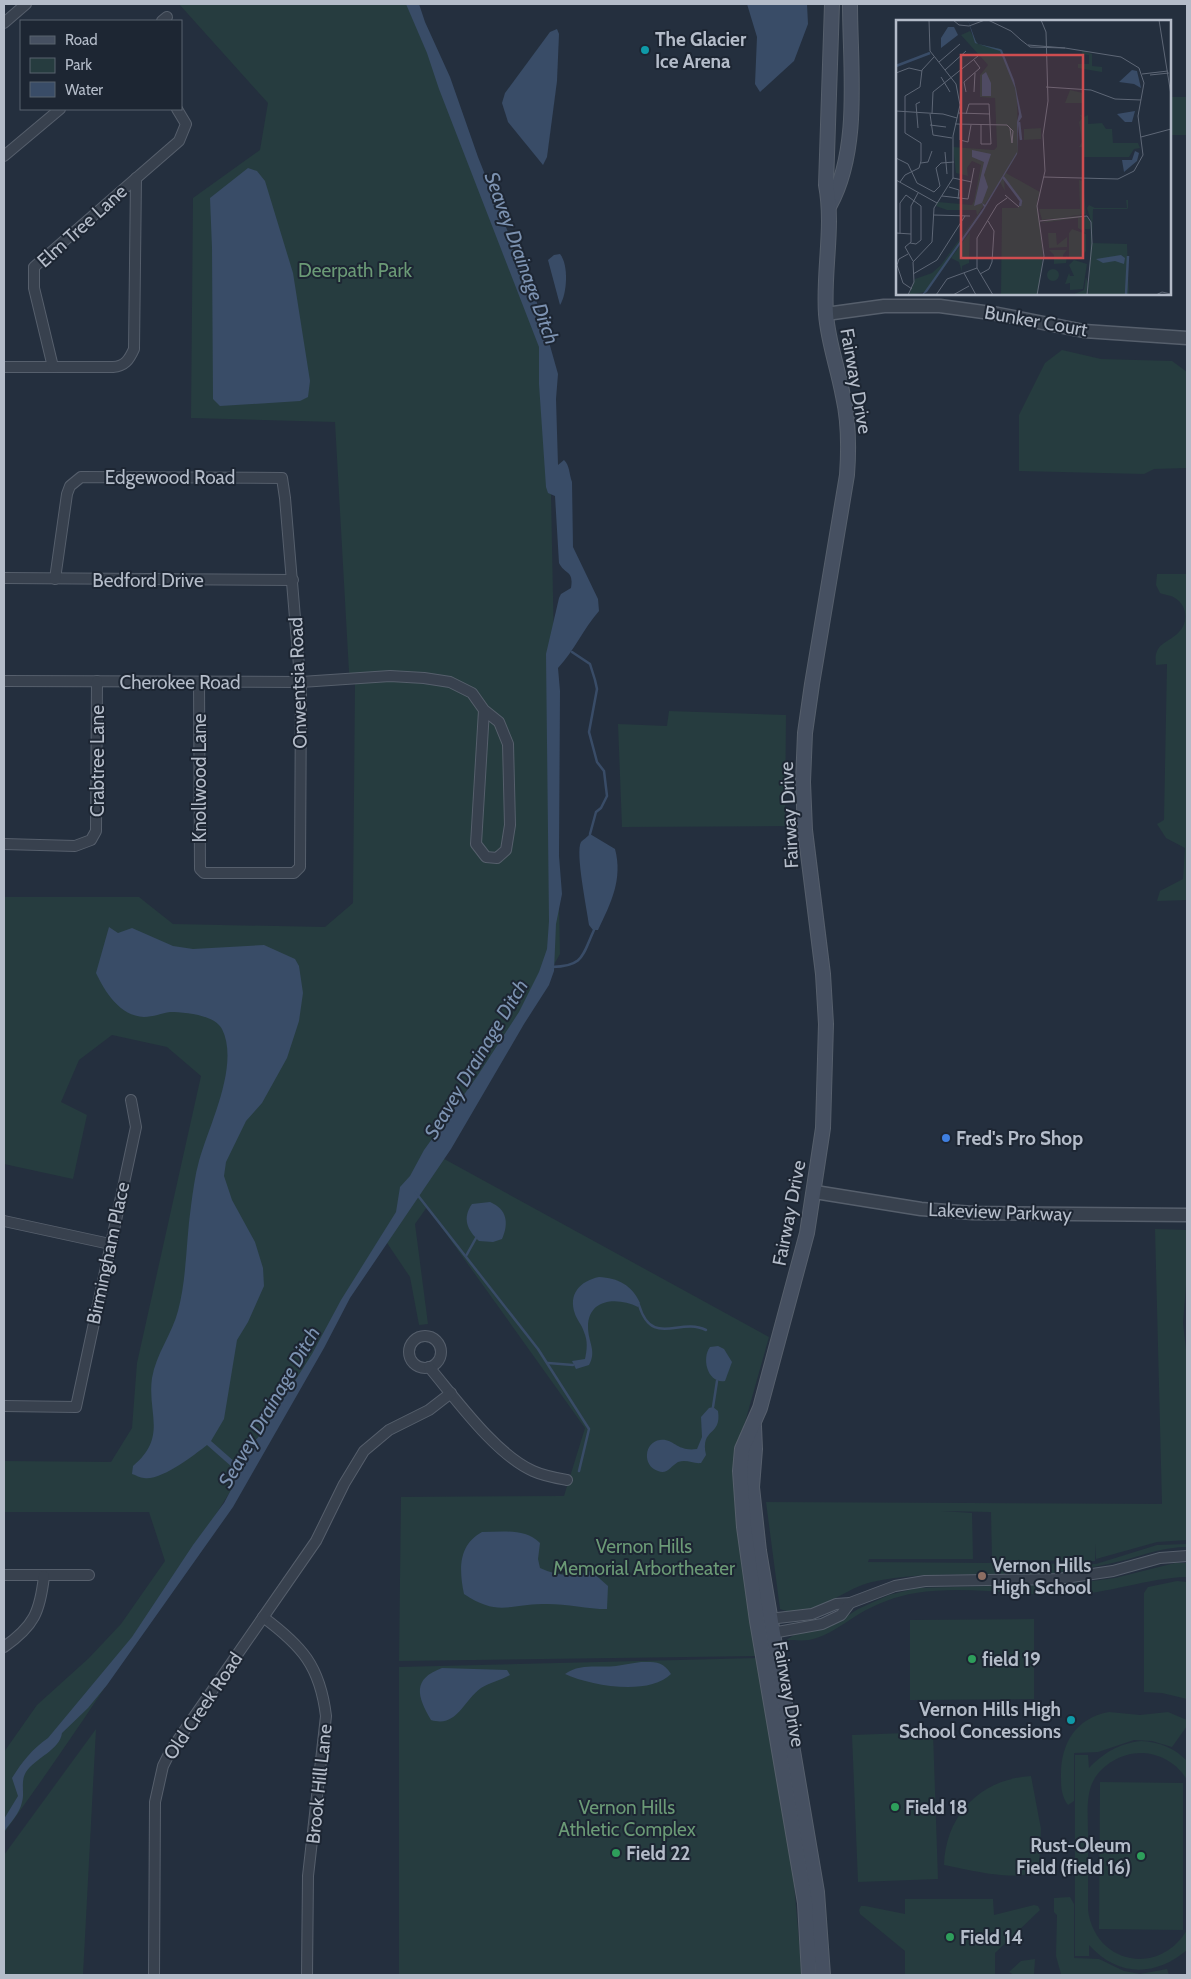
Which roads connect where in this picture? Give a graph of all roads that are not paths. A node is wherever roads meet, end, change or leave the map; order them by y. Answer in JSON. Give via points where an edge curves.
{"nodes":[{"id":1,"x":26,"y":4,"type":"edge"},
{"id":2,"x":832,"y":4,"type":"edge"},
{"id":3,"x":850,"y":4,"type":"edge"},
{"id":4,"x":4,"y":22,"type":"edge"},
{"id":5,"x":59,"y":110,"type":"edge"},
{"id":6,"x":178,"y":110,"type":"edge"},
{"id":7,"x":4,"y":156,"type":"edge"},
{"id":8,"x":136,"y":178,"type":"junction"},
{"id":9,"x":830,"y":205,"type":"junction"},
{"id":10,"x":826,"y":314,"type":"junction"},
{"id":11,"x":1187,"y":338,"type":"edge"},
{"id":12,"x":4,"y":367,"type":"edge"},
{"id":13,"x":52,"y":367,"type":"junction"},
{"id":14,"x":268,"y":478,"type":"joint"},
{"id":15,"x":4,"y":578,"type":"edge"},
{"id":16,"x":55,"y":579,"type":"junction"},
{"id":17,"x":292,"y":580,"type":"junction"},
{"id":18,"x":4,"y":681,"type":"edge"},
{"id":19,"x":97,"y":681,"type":"junction"},
{"id":20,"x":199,"y":682,"type":"junction"},
{"id":21,"x":301,"y":682,"type":"junction"},
{"id":22,"x":484,"y":710,"type":"junction"},
{"id":23,"x":4,"y":844,"type":"edge"},
{"id":24,"x":300,"y":867,"type":"joint"},
{"id":25,"x":131,"y":1100,"type":"dead end"},
{"id":26,"x":815,"y":1192,"type":"junction"},
{"id":27,"x":1187,"y":1215,"type":"edge"},
{"id":28,"x":4,"y":1221,"type":"edge"},
{"id":29,"x":110,"y":1244,"type":"junction"},
{"id":30,"x":429,"y":1367,"type":"dead end"},
{"id":31,"x":451,"y":1394,"type":"junction"},
{"id":32,"x":4,"y":1406,"type":"edge"},
{"id":33,"x":754,"y":1420,"type":"junction"},
{"id":34,"x":567,"y":1480,"type":"dead end"},
{"id":35,"x":1187,"y":1556,"type":"edge"},
{"id":36,"x":4,"y":1575,"type":"edge"},
{"id":37,"x":90,"y":1575,"type":"dead end"},
{"id":38,"x":44,"y":1576,"type":"junction"},
{"id":39,"x":850,"y":1604,"type":"junction"},
{"id":40,"x":263,"y":1616,"type":"junction"},
{"id":41,"x":769,"y":1619,"type":"junction"},
{"id":42,"x":772,"y":1634,"type":"junction"},
{"id":43,"x":4,"y":1647,"type":"edge"},
{"id":44,"x":154,"y":1975,"type":"edge"},
{"id":45,"x":307,"y":1975,"type":"edge"},
{"id":46,"x":809,"y":1975,"type":"edge"},
{"id":47,"x":823,"y":1975,"type":"edge"}],
"edges":[{"from":1,"to":4,"type":"street"},
{"from":2,"to":9,"type":"main road","name":"Fairway Drive","via":[[826,185]]},
{"from":3,"to":9,"type":"main road","name":"Fairway Drive","via":[[850,132],[840,187]]},
{"from":5,"to":7,"type":"street"},
{"from":6,"to":8,"type":"street","name":"Elm Tree Lane","via":[[189,128],[179,141]]},
{"from":8,"to":13,"type":"street","name":"Elm Tree Lane","via":[[34,267],[34,288]]},
{"from":8,"to":13,"type":"street","via":[[132,364],[113,368]]},
{"from":9,"to":10,"type":"main road","name":"Fairway Drive"},
{"from":10,"to":11,"type":"street","name":"Bunker Court","via":[[884,306],[940,306],[1084,332]]},
{"from":10,"to":26,"type":"main road","name":"Fairway Drive","via":[[847,418],[849,450],[810,699],[803,782],[805,830],[826,1024],[823,1128]]},
{"from":12,"to":13,"type":"street"},
{"from":14,"to":16,"type":"street","name":"Edgewood Road","via":[[82,477],[73,481],[68,494]]},
{"from":14,"to":17,"type":"street","name":"Onwentsia Road","via":[[282,478]]},
{"from":15,"to":16,"type":"street","name":"Bedford Drive"},
{"from":16,"to":17,"type":"street","name":"Bedford Drive"},
{"from":17,"to":21,"type":"street","name":"Onwentsia Road"},
{"from":18,"to":19,"type":"street","name":"Cherokee Road"},
{"from":19,"to":20,"type":"street","name":"Cherokee Road"},
{"from":19,"to":23,"type":"street","name":"Crabtree Lane","via":[[96,831],[90,840],[75,846]]},
{"from":20,"to":21,"type":"street","name":"Cherokee Road"},
{"from":20,"to":24,"type":"street","name":"Knollwood Lane","via":[[200,869],[204,873],[291,874]]},
{"from":21,"to":22,"type":"street","name":"Cherokee Road","via":[[392,676],[450,682],[472,693]]},
{"from":21,"to":24,"type":"street","name":"Onwentsia Road"},
{"from":22,"to":22,"type":"street","name":"Cherokee Road","via":[[476,844],[486,857],[498,858],[506,850],[510,825],[508,744],[500,722]]},
{"from":25,"to":29,"type":"street","name":"Birmingham Place","via":[[136,1127]]},
{"from":26,"to":27,"type":"street","name":"Lakeview Parkway","via":[[921,1209],[974,1213]]},
{"from":26,"to":33,"type":"main road","name":"Fairway Drive","via":[[795,1281]]},
{"from":28,"to":29,"type":"street"},
{"from":29,"to":32,"type":"street","name":"Birmingham Place","via":[[76,1407]]},
{"from":30,"to":31,"type":"street"},
{"from":31,"to":34,"type":"street","via":[[500,1449],[516,1462],[533,1471]]},
{"from":31,"to":40,"type":"street","name":"Old Creek Road","via":[[429,1410],[389,1430],[364,1451],[316,1541]]},
{"from":33,"to":41,"type":"main road","name":"Fairway Drive","via":[[754,1509]]},
{"from":33,"to":46,"type":"main road","name":"Fairway Drive","via":[[742,1449],[741,1499],[758,1628],[805,1903]]},
{"from":35,"to":39,"type":"street","via":[[1160,1558],[1113,1571],[1058,1579],[925,1581],[896,1586]]},
{"from":36,"to":38,"type":"street"},
{"from":37,"to":38,"type":"street"},
{"from":38,"to":43,"type":"street","via":[[37,1613],[22,1634]]},
{"from":39,"to":41,"type":"street","via":[[836,1604],[797,1617]]},
{"from":39,"to":42,"type":"street","via":[[841,1615],[822,1624]]},
{"from":40,"to":44,"type":"street","name":"Old Creek Road","via":[[171,1750],[161,1773],[155,1802]]},
{"from":40,"to":45,"type":"street","name":"Brook Hill Lane","via":[[288,1635],[308,1658],[316,1672],[326,1709],[326,1734],[308,1876]]},
{"from":41,"to":42,"type":"main road","name":"Fairway Drive"},
{"from":42,"to":47,"type":"main road","name":"Fairway Drive","via":[[817,1892]]}]}
